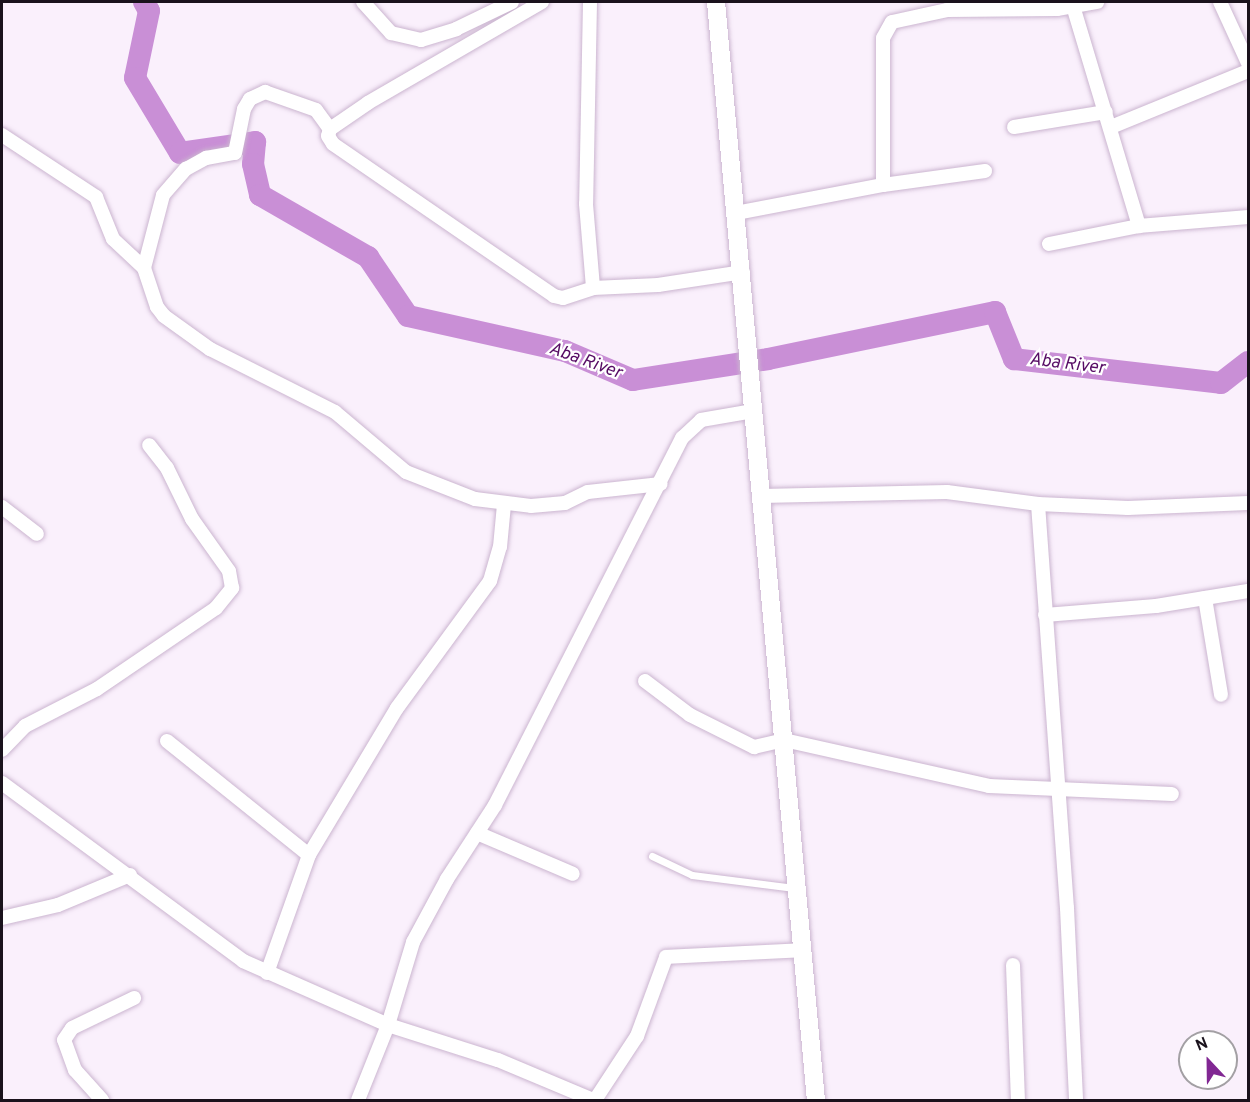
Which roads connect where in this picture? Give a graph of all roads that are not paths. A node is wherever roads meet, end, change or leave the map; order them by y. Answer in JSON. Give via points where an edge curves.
{"nodes":[{"id":1,"x":363,"y":2,"type":"edge"},
{"id":2,"x":512,"y":2,"type":"edge"},
{"id":3,"x":542,"y":2,"type":"edge"},
{"id":4,"x":590,"y":2,"type":"edge"},
{"id":5,"x":716,"y":2,"type":"edge"},
{"id":6,"x":1097,"y":2,"type":"edge"},
{"id":7,"x":1220,"y":2,"type":"edge"},
{"id":8,"x":946,"y":6,"type":"edge"},
{"id":9,"x":1032,"y":6,"type":"edge"},
{"id":10,"x":1073,"y":6,"type":"junction"},
{"id":11,"x":1248,"y":63,"type":"edge"},
{"id":12,"x":1248,"y":71,"type":"edge"},
{"id":13,"x":1106,"y":112,"type":"junction"},
{"id":14,"x":1014,"y":127,"type":"dead end"},
{"id":15,"x":1111,"y":127,"type":"junction"},
{"id":16,"x":330,"y":129,"type":"junction"},
{"id":17,"x":2,"y":135,"type":"edge"},
{"id":18,"x":985,"y":171,"type":"dead end"},
{"id":19,"x":883,"y":185,"type":"junction"},
{"id":20,"x":736,"y":213,"type":"junction"},
{"id":21,"x":1248,"y":217,"type":"edge"},
{"id":22,"x":1138,"y":226,"type":"junction"},
{"id":23,"x":1049,"y":244,"type":"dead end"},
{"id":24,"x":144,"y":268,"type":"junction"},
{"id":25,"x":743,"y":272,"type":"junction"},
{"id":26,"x":593,"y":288,"type":"junction"},
{"id":27,"x":753,"y":411,"type":"junction"},
{"id":28,"x":150,"y":445,"type":"dead end"},
{"id":29,"x":661,"y":484,"type":"junction"},
{"id":30,"x":761,"y":496,"type":"junction"},
{"id":31,"x":1248,"y":503,"type":"edge"},
{"id":32,"x":504,"y":504,"type":"junction"},
{"id":33,"x":1038,"y":504,"type":"junction"},
{"id":34,"x":2,"y":507,"type":"edge"},
{"id":35,"x":37,"y":534,"type":"dead end"},
{"id":36,"x":1248,"y":591,"type":"edge"},
{"id":37,"x":1205,"y":598,"type":"junction"},
{"id":38,"x":1045,"y":615,"type":"junction"},
{"id":39,"x":645,"y":681,"type":"dead end"},
{"id":40,"x":1221,"y":694,"type":"dead end"},
{"id":41,"x":784,"y":740,"type":"junction"},
{"id":42,"x":167,"y":741,"type":"dead end"},
{"id":43,"x":2,"y":750,"type":"edge"},
{"id":44,"x":2,"y":783,"type":"edge"},
{"id":45,"x":1057,"y":792,"type":"junction"},
{"id":46,"x":1172,"y":794,"type":"dead end"},
{"id":47,"x":477,"y":833,"type":"junction"},
{"id":48,"x":309,"y":855,"type":"junction"},
{"id":49,"x":652,"y":856,"type":"dead end"},
{"id":50,"x":573,"y":874,"type":"dead end"},
{"id":51,"x":130,"y":875,"type":"junction"},
{"id":52,"x":798,"y":888,"type":"junction"},
{"id":53,"x":2,"y":918,"type":"edge"},
{"id":54,"x":804,"y":950,"type":"junction"},
{"id":55,"x":1013,"y":966,"type":"dead end"},
{"id":56,"x":267,"y":973,"type":"junction"},
{"id":57,"x":134,"y":999,"type":"dead end"},
{"id":58,"x":388,"y":1025,"type":"junction"},
{"id":59,"x":102,"y":1101,"type":"edge"},
{"id":60,"x":358,"y":1101,"type":"edge"},
{"id":61,"x":594,"y":1101,"type":"edge"},
{"id":62,"x":816,"y":1101,"type":"edge"},
{"id":63,"x":1018,"y":1101,"type":"edge"},
{"id":64,"x":1076,"y":1101,"type":"edge"}],
"edges":[{"from":1,"to":2,"type":"street","via":[[391,33],[421,40],[456,29]]},
{"from":3,"to":16,"type":"street","via":[[421,69]]},
{"from":4,"to":26,"type":"street","via":[[586,204]]},
{"from":5,"to":20,"type":"street"},
{"from":6,"to":10,"type":"street"},
{"from":7,"to":11,"type":"street"},
{"from":8,"to":9,"type":"street"},
{"from":8,"to":19,"type":"street","via":[[903,17],[886,29]]},
{"from":9,"to":10,"type":"street"},
{"from":10,"to":13,"type":"street"},
{"from":12,"to":15,"type":"street"},
{"from":13,"to":14,"type":"street"},
{"from":13,"to":15,"type":"street"},
{"from":15,"to":22,"type":"street"},
{"from":16,"to":24,"type":"street","via":[[316,110],[265,92],[250,99],[244,109],[235,153],[206,158],[186,169],[163,195]]},
{"from":16,"to":26,"type":"street","via":[[328,136],[333,144],[540,288],[563,298]]},
{"from":17,"to":24,"type":"street","via":[[96,197],[114,239]]},
{"from":18,"to":19,"type":"street"},
{"from":19,"to":20,"type":"street"},
{"from":20,"to":25,"type":"street"},
{"from":21,"to":22,"type":"street"},
{"from":22,"to":23,"type":"street"},
{"from":24,"to":32,"type":"street","via":[[164,316],[210,349],[335,412],[406,472],[467,496]]},
{"from":25,"to":26,"type":"street","via":[[658,285]]},
{"from":25,"to":27,"type":"street"},
{"from":27,"to":29,"type":"street","via":[[716,417],[690,427]]},
{"from":27,"to":30,"type":"street"},
{"from":28,"to":43,"type":"street","via":[[167,468],[192,519],[229,571],[229,596],[97,689],[25,726]]},
{"from":29,"to":32,"type":"street","via":[[588,492],[556,505]]},
{"from":29,"to":47,"type":"street"},
{"from":30,"to":33,"type":"street","via":[[947,492]]},
{"from":30,"to":41,"type":"street"},
{"from":31,"to":33,"type":"street","via":[[1128,508]]},
{"from":32,"to":48,"type":"street","via":[[500,547],[490,581],[397,708]]},
{"from":33,"to":38,"type":"street"},
{"from":34,"to":35,"type":"street"},
{"from":36,"to":37,"type":"street"},
{"from":37,"to":38,"type":"street"},
{"from":37,"to":40,"type":"street"},
{"from":38,"to":45,"type":"street"},
{"from":39,"to":41,"type":"street","via":[[690,715],[744,744],[765,746]]},
{"from":41,"to":45,"type":"street","via":[[989,786]]},
{"from":41,"to":52,"type":"street"},
{"from":42,"to":48,"type":"street"},
{"from":44,"to":51,"type":"street"},
{"from":45,"to":46,"type":"street"},
{"from":45,"to":64,"type":"street"},
{"from":47,"to":50,"type":"street"},
{"from":47,"to":58,"type":"street","via":[[413,942]]},
{"from":48,"to":56,"type":"street"},
{"from":49,"to":52,"type":"lane","via":[[692,875]]},
{"from":51,"to":53,"type":"street","via":[[58,905]]},
{"from":51,"to":56,"type":"street","via":[[243,960]]},
{"from":52,"to":54,"type":"street"},
{"from":54,"to":61,"type":"street","via":[[666,957],[637,1036]]},
{"from":54,"to":62,"type":"street"},
{"from":55,"to":63,"type":"street"},
{"from":56,"to":58,"type":"street"},
{"from":57,"to":59,"type":"street","via":[[72,1028],[64,1040],[75,1070]]},
{"from":58,"to":60,"type":"street"},
{"from":58,"to":61,"type":"street","via":[[498,1060]]}]}
